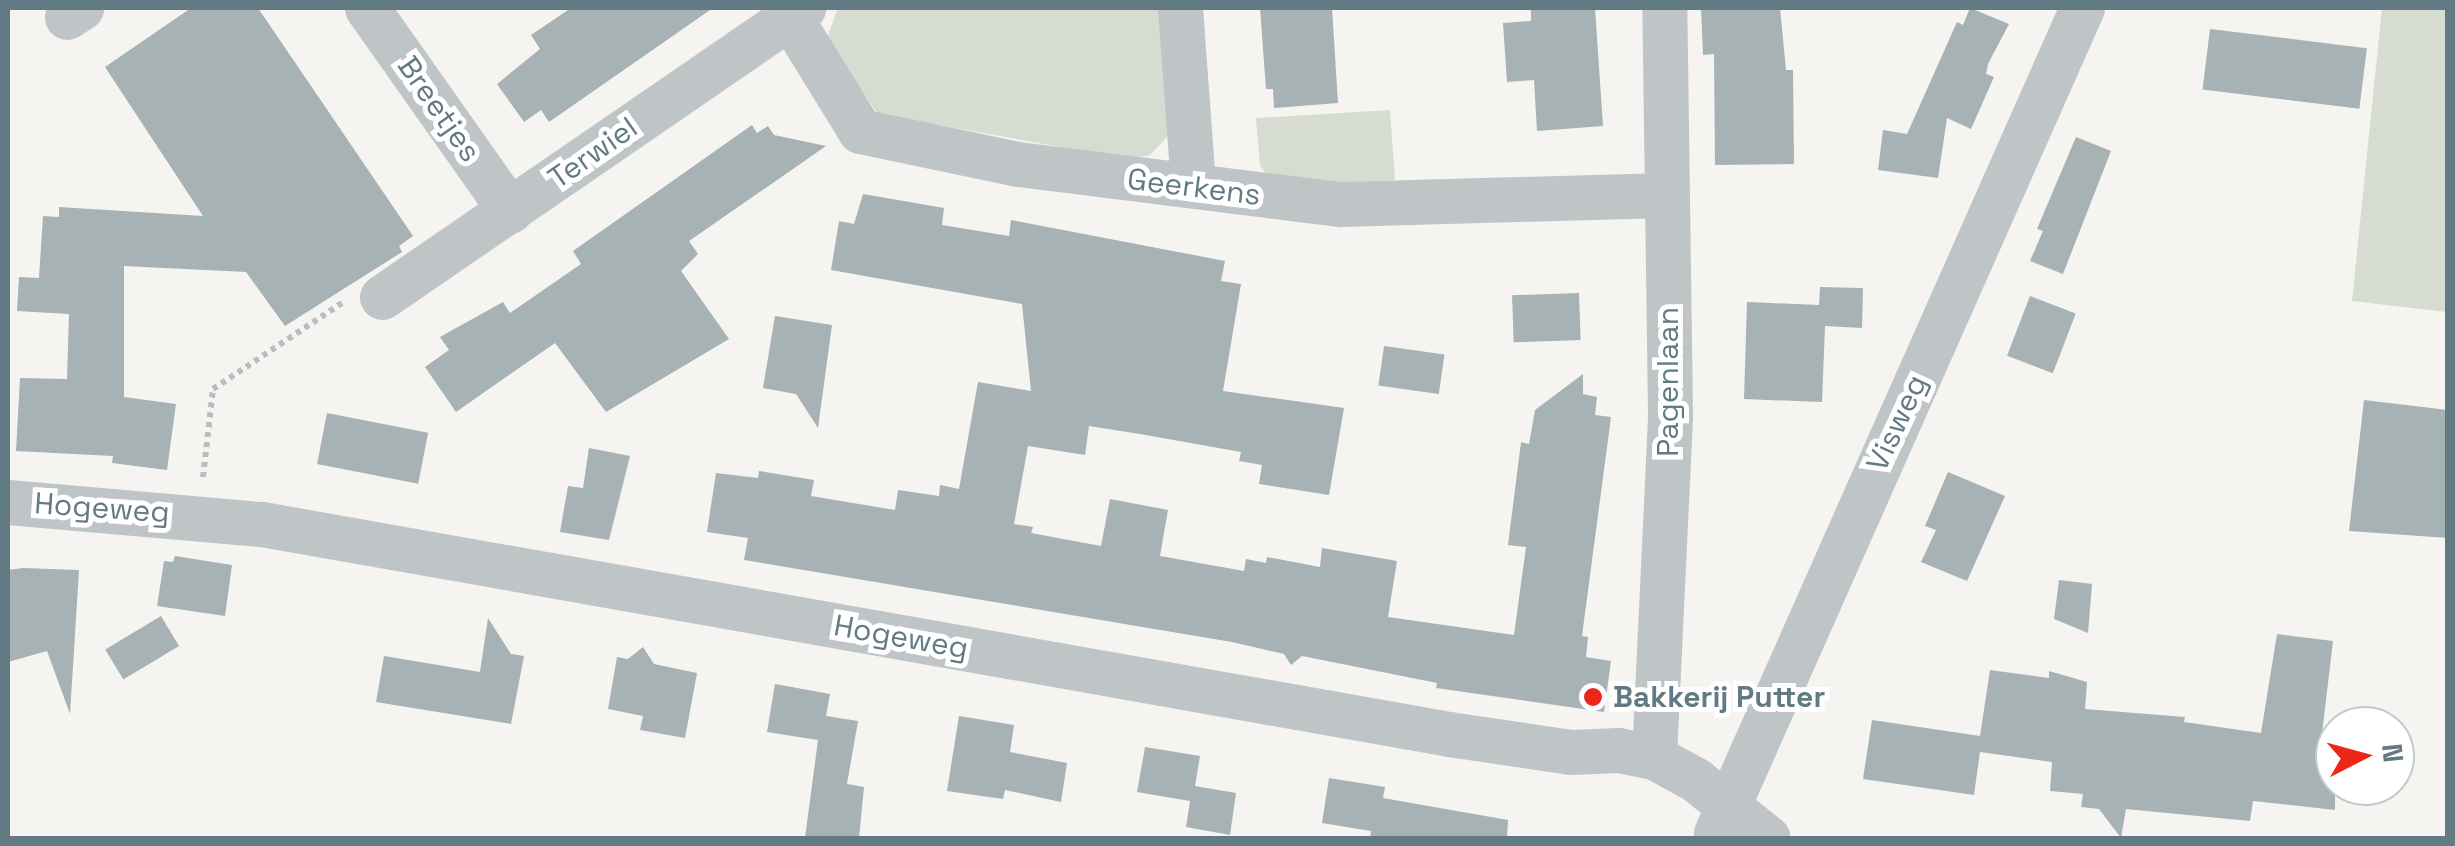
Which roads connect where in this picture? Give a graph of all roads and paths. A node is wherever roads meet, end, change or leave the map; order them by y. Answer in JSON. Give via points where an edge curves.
{"nodes":[{"id":1,"x":367,"y":8,"type":"edge"},
{"id":2,"x":1180,"y":8,"type":"edge"},
{"id":3,"x":1664,"y":8,"type":"edge"},
{"id":4,"x":2082,"y":8,"type":"edge"},
{"id":5,"x":796,"y":12,"type":"edge"},
{"id":6,"x":1193,"y":186,"type":"junction"},
{"id":7,"x":1665,"y":195,"type":"junction"},
{"id":8,"x":510,"y":212,"type":"junction"},
{"id":9,"x":382,"y":297,"type":"joint"},
{"id":10,"x":8,"y":502,"type":"edge"},
{"id":11,"x":198,"y":514,"type":"junction"},
{"id":12,"x":1654,"y":757,"type":"junction"},
{"id":13,"x":1720,"y":824,"type":"edge"},
{"id":14,"x":1768,"y":838,"type":"edge"}],
"edges":[{"from":1,"to":8,"type":"street","name":"Breetjes"},
{"from":2,"to":6,"type":"street"},
{"from":3,"to":7,"type":"street","name":"Pagenlaan"},
{"from":4,"to":13,"type":"street","name":"Visweg"},
{"from":5,"to":6,"type":"street","name":"Geerkens","via":[[860,131],[1018,164]]},
{"from":5,"to":8,"type":"street","name":"Terwiel"},
{"from":6,"to":7,"type":"street","name":"Geerkens","via":[[1341,204]]},
{"from":7,"to":12,"type":"street","name":"Pagenlaan","via":[[1670,413]]},
{"from":8,"to":9,"type":"street","name":"Terwiel"},
{"from":9,"to":11,"type":"path","via":[[346,300],[213,389]]},
{"from":10,"to":11,"type":"street","name":"Hogeweg"},
{"from":11,"to":12,"type":"street","name":"Hogeweg","via":[[1448,734]]},
{"from":12,"to":13,"type":"street","name":"Hogeweg","via":[[1696,780]]},
{"from":13,"to":14,"type":"street","name":"Hogeweg"}]}
